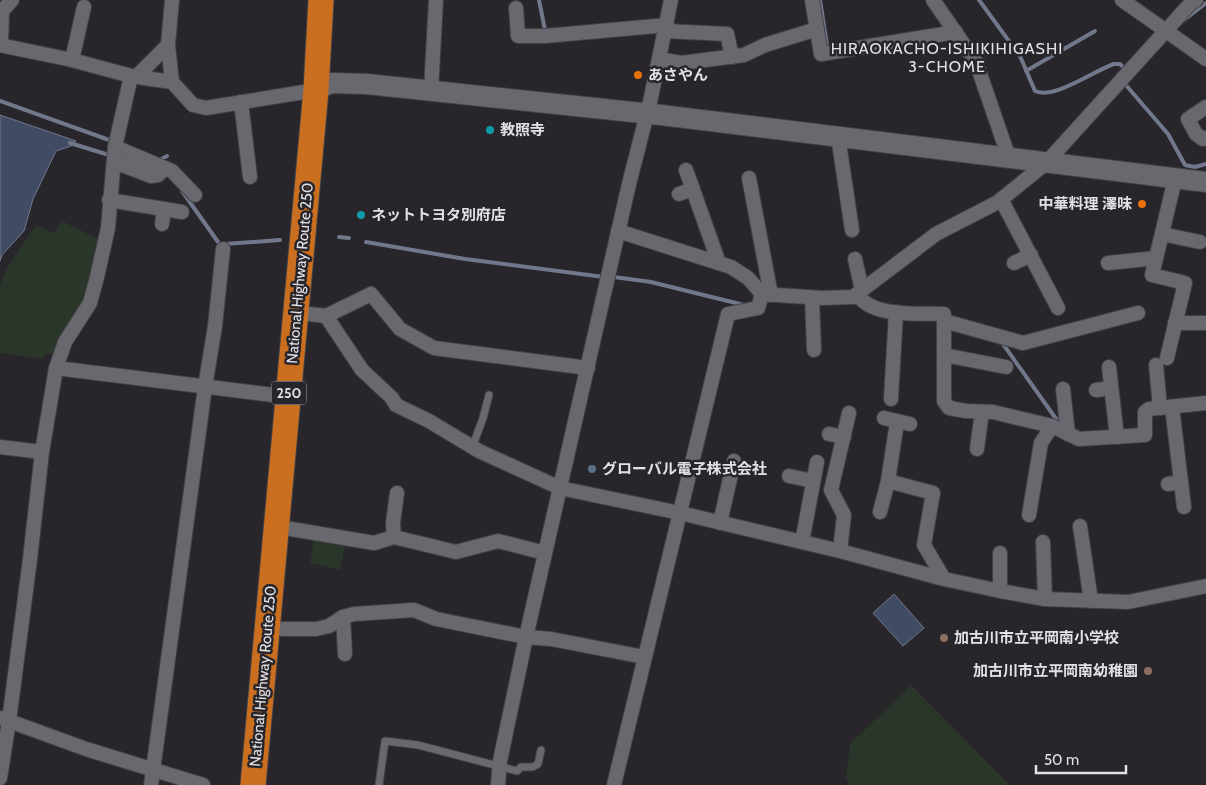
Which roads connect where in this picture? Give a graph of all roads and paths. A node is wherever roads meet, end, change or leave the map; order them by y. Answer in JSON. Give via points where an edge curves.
{"nodes":[{"id":1,"x":12,"y":0,"type":"edge"},
{"id":2,"x":172,"y":0,"type":"edge"},
{"id":3,"x":321,"y":0,"type":"edge"},
{"id":4,"x":337,"y":0,"type":"edge"},
{"id":5,"x":436,"y":0,"type":"edge"},
{"id":6,"x":671,"y":0,"type":"edge"},
{"id":7,"x":812,"y":0,"type":"edge"},
{"id":8,"x":933,"y":0,"type":"edge"},
{"id":9,"x":1122,"y":0,"type":"edge"},
{"id":10,"x":1196,"y":0,"type":"edge"},
{"id":11,"x":84,"y":7,"type":"dead end"},
{"id":12,"x":516,"y":8,"type":"dead end"},
{"id":13,"x":666,"y":28,"type":"junction"},
{"id":14,"x":817,"y":29,"type":"junction"},
{"id":15,"x":1165,"y":31,"type":"junction"},
{"id":16,"x":956,"y":32,"type":"junction"},
{"id":17,"x":1,"y":45,"type":"edge"},
{"id":18,"x":168,"y":45,"type":"junction"},
{"id":19,"x":732,"y":57,"type":"junction"},
{"id":20,"x":659,"y":59,"type":"junction"},
{"id":21,"x":1206,"y":59,"type":"edge"},
{"id":22,"x":72,"y":60,"type":"junction"},
{"id":23,"x":133,"y":76,"type":"junction"},
{"id":24,"x":172,"y":82,"type":"junction"},
{"id":25,"x":323,"y":86,"type":"junction"},
{"id":26,"x":431,"y":91,"type":"junction"},
{"id":27,"x":241,"y":102,"type":"junction"},
{"id":28,"x":1206,"y":108,"type":"edge"},
{"id":29,"x":647,"y":114,"type":"junction"},
{"id":30,"x":838,"y":136,"type":"junction"},
{"id":31,"x":1206,"y":138,"type":"edge"},
{"id":32,"x":115,"y":147,"type":"junction"},
{"id":33,"x":1009,"y":158,"type":"junction"},
{"id":34,"x":114,"y":162,"type":"junction"},
{"id":35,"x":1046,"y":163,"type":"junction"},
{"id":36,"x":686,"y":170,"type":"dead end"},
{"id":37,"x":161,"y":172,"type":"junction"},
{"id":38,"x":250,"y":177,"type":"dead end"},
{"id":39,"x":749,"y":178,"type":"dead end"},
{"id":40,"x":1175,"y":179,"type":"junction"},
{"id":41,"x":1206,"y":182,"type":"edge"},
{"id":42,"x":693,"y":189,"type":"junction"},
{"id":43,"x":679,"y":194,"type":"dead end"},
{"id":44,"x":195,"y":195,"type":"dead end"},
{"id":45,"x":1002,"y":199,"type":"junction"},
{"id":46,"x":109,"y":200,"type":"junction"},
{"id":47,"x":164,"y":209,"type":"junction"},
{"id":48,"x":182,"y":212,"type":"dead end"},
{"id":49,"x":162,"y":224,"type":"dead end"},
{"id":50,"x":852,"y":230,"type":"dead end"},
{"id":51,"x":618,"y":231,"type":"junction"},
{"id":52,"x":1162,"y":234,"type":"junction"},
{"id":53,"x":1200,"y":242,"type":"dead end"},
{"id":54,"x":223,"y":249,"type":"dead end"},
{"id":55,"x":1030,"y":255,"type":"junction"},
{"id":56,"x":1156,"y":258,"type":"junction"},
{"id":57,"x":855,"y":259,"type":"dead end"},
{"id":58,"x":1014,"y":262,"type":"dead end"},
{"id":59,"x":719,"y":263,"type":"junction"},
{"id":60,"x":1108,"y":263,"type":"dead end"},
{"id":61,"x":859,"y":292,"type":"junction"},
{"id":62,"x":766,"y":295,"type":"junction"},
{"id":63,"x":812,"y":298,"type":"junction"},
{"id":64,"x":1058,"y":308,"type":"dead end"},
{"id":65,"x":896,"y":312,"type":"junction"},
{"id":66,"x":1138,"y":313,"type":"dead end"},
{"id":67,"x":318,"y":315,"type":"junction"},
{"id":68,"x":944,"y":321,"type":"junction"},
{"id":69,"x":1175,"y":323,"type":"junction"},
{"id":70,"x":1206,"y":323,"type":"edge"},
{"id":71,"x":814,"y":350,"type":"dead end"},
{"id":72,"x":944,"y":355,"type":"junction"},
{"id":73,"x":1109,"y":367,"type":"dead end"},
{"id":74,"x":56,"y":368,"type":"junction"},
{"id":75,"x":588,"y":368,"type":"junction"},
{"id":76,"x":997,"y":370,"type":"dead end"},
{"id":77,"x":204,"y":387,"type":"junction"},
{"id":78,"x":1111,"y":388,"type":"junction"},
{"id":79,"x":1063,"y":389,"type":"dead end"},
{"id":80,"x":1096,"y":390,"type":"dead end"},
{"id":81,"x":489,"y":395,"type":"dead end"},
{"id":82,"x":289,"y":397,"type":"junction"},
{"id":83,"x":892,"y":399,"type":"dead end"},
{"id":84,"x":1206,"y":403,"type":"edge"},
{"id":85,"x":1166,"y":407,"type":"junction"},
{"id":86,"x":982,"y":412,"type":"junction"},
{"id":87,"x":850,"y":413,"type":"dead end"},
{"id":88,"x":897,"y":421,"type":"dead end"},
{"id":89,"x":1052,"y":426,"type":"junction"},
{"id":90,"x":830,"y":434,"type":"dead end"},
{"id":91,"x":1068,"y":434,"type":"junction"},
{"id":92,"x":844,"y":437,"type":"junction"},
{"id":93,"x":1116,"y":437,"type":"junction"},
{"id":94,"x":0,"y":447,"type":"edge"},
{"id":95,"x":472,"y":448,"type":"junction"},
{"id":96,"x":977,"y":448,"type":"dead end"},
{"id":97,"x":42,"y":452,"type":"junction"},
{"id":98,"x":817,"y":462,"type":"dead end"},
{"id":99,"x":735,"y":471,"type":"dead end"},
{"id":100,"x":789,"y":476,"type":"dead end"},
{"id":101,"x":888,"y":481,"type":"junction"},
{"id":102,"x":822,"y":486,"type":"junction"},
{"id":103,"x":560,"y":488,"type":"junction"},
{"id":104,"x":397,"y":493,"type":"dead end"},
{"id":105,"x":1184,"y":507,"type":"dead end"},
{"id":106,"x":880,"y":512,"type":"dead end"},
{"id":107,"x":680,"y":513,"type":"junction"},
{"id":108,"x":1029,"y":515,"type":"dead end"},
{"id":109,"x":720,"y":522,"type":"junction"},
{"id":110,"x":1080,"y":526,"type":"dead end"},
{"id":111,"x":291,"y":529,"type":"junction"},
{"id":112,"x":394,"y":537,"type":"junction"},
{"id":113,"x":802,"y":542,"type":"junction"},
{"id":114,"x":1043,"y":542,"type":"dead end"},
{"id":115,"x":840,"y":551,"type":"junction"},
{"id":116,"x":545,"y":553,"type":"junction"},
{"id":117,"x":1000,"y":553,"type":"dead end"},
{"id":118,"x":944,"y":579,"type":"junction"},
{"id":119,"x":1206,"y":586,"type":"edge"},
{"id":120,"x":1000,"y":591,"type":"junction"},
{"id":121,"x":1045,"y":599,"type":"junction"},
{"id":122,"x":1091,"y":601,"type":"junction"},
{"id":123,"x":343,"y":617,"type":"junction"},
{"id":124,"x":282,"y":628,"type":"junction"},
{"id":125,"x":526,"y":637,"type":"junction"},
{"id":126,"x":345,"y":654,"type":"dead end"},
{"id":127,"x":644,"y":657,"type":"junction"},
{"id":128,"x":5,"y":719,"type":"edge"},
{"id":129,"x":541,"y":750,"type":"dead end"},
{"id":130,"x":499,"y":767,"type":"junction"},
{"id":131,"x":153,"y":770,"type":"junction"},
{"id":132,"x":0,"y":778,"type":"edge"},
{"id":133,"x":151,"y":785,"type":"edge"},
{"id":134,"x":203,"y":785,"type":"edge"},
{"id":135,"x":254,"y":785,"type":"edge"},
{"id":136,"x":269,"y":785,"type":"edge"},
{"id":137,"x":379,"y":785,"type":"edge"},
{"id":138,"x":498,"y":785,"type":"edge"},
{"id":139,"x":614,"y":785,"type":"edge"}],
"edges":[{"from":1,"to":17,"type":"street","via":[[2,11]]},
{"from":2,"to":18,"type":"street"},
{"from":3,"to":25,"type":"highway","name":"National Highway Route 250","number":"250"},
{"from":4,"to":25,"type":"highway","name":"National Highway Route 250","number":"250"},
{"from":5,"to":26,"type":"street","via":[[428,25]]},
{"from":6,"to":13,"type":"street"},
{"from":7,"to":14,"type":"street"},
{"from":8,"to":16,"type":"street"},
{"from":9,"to":15,"type":"street"},
{"from":10,"to":15,"type":"street"},
{"from":11,"to":22,"type":"street"},
{"from":12,"to":13,"type":"street","via":[[518,36]]},
{"from":13,"to":19,"type":"street","via":[[727,34]]},
{"from":13,"to":20,"type":"street"},
{"from":14,"to":16,"type":"street","via":[[821,54]]},
{"from":14,"to":19,"type":"street","via":[[765,45],[744,56]]},
{"from":15,"to":21,"type":"street"},
{"from":15,"to":35,"type":"street"},
{"from":16,"to":33,"type":"street","via":[[976,62]]},
{"from":17,"to":22,"type":"street"},
{"from":18,"to":23,"type":"street"},
{"from":18,"to":24,"type":"street"},
{"from":19,"to":20,"type":"street","via":[[681,63]]},
{"from":20,"to":29,"type":"street"},
{"from":22,"to":23,"type":"street"},
{"from":23,"to":24,"type":"street"},
{"from":23,"to":32,"type":"street"},
{"from":24,"to":27,"type":"street","via":[[193,105],[206,108]]},
{"from":25,"to":26,"type":"street","via":[[367,84]]},
{"from":25,"to":27,"type":"street"},
{"from":25,"to":67,"type":"highway","name":"National Highway Route 250","number":"250"},
{"from":25,"to":82,"type":"highway","name":"National Highway Route 250","number":"250"},
{"from":26,"to":29,"type":"street"},
{"from":27,"to":38,"type":"street"},
{"from":28,"to":31,"type":"street","via":[[1188,119],[1196,134]]},
{"from":29,"to":30,"type":"street"},
{"from":29,"to":51,"type":"street"},
{"from":30,"to":33,"type":"street"},
{"from":30,"to":50,"type":"street"},
{"from":32,"to":34,"type":"street"},
{"from":32,"to":37,"type":"street"},
{"from":33,"to":35,"type":"street"},
{"from":34,"to":37,"type":"street","via":[[151,176]]},
{"from":34,"to":46,"type":"street"},
{"from":35,"to":40,"type":"street"},
{"from":35,"to":45,"type":"street"},
{"from":36,"to":42,"type":"street"},
{"from":37,"to":44,"type":"street","via":[[172,171],[189,181]]},
{"from":39,"to":62,"type":"street","via":[[750,216]]},
{"from":40,"to":41,"type":"street"},
{"from":40,"to":52,"type":"street"},
{"from":42,"to":43,"type":"street"},
{"from":42,"to":59,"type":"street"},
{"from":45,"to":55,"type":"street"},
{"from":45,"to":61,"type":"street","via":[[936,234]]},
{"from":46,"to":47,"type":"street"},
{"from":46,"to":74,"type":"street","via":[[108,228],[90,303],[65,342]]},
{"from":47,"to":48,"type":"street"},
{"from":47,"to":49,"type":"street"},
{"from":51,"to":59,"type":"street"},
{"from":51,"to":75,"type":"street"},
{"from":52,"to":53,"type":"street"},
{"from":52,"to":56,"type":"street"},
{"from":54,"to":77,"type":"street","via":[[215,326]]},
{"from":55,"to":58,"type":"street"},
{"from":55,"to":64,"type":"street","via":[[1056,288]]},
{"from":56,"to":60,"type":"street"},
{"from":56,"to":69,"type":"street","via":[[1152,275],[1185,283]]},
{"from":57,"to":61,"type":"street"},
{"from":59,"to":62,"type":"street","via":[[740,272]]},
{"from":61,"to":63,"type":"street","via":[[852,298]]},
{"from":61,"to":65,"type":"street","via":[[860,300],[871,306]]},
{"from":62,"to":63,"type":"street"},
{"from":62,"to":107,"type":"street","via":[[758,308],[728,314]]},
{"from":63,"to":71,"type":"street"},
{"from":65,"to":68,"type":"street","via":[[944,314]]},
{"from":65,"to":83,"type":"street"},
{"from":66,"to":68,"type":"street","via":[[1106,316],[1023,343],[1007,334]]},
{"from":67,"to":75,"type":"street","via":[[371,294],[400,329],[434,348]]},
{"from":67,"to":95,"type":"street","via":[[362,370],[396,405]]},
{"from":67,"to":111,"type":"highway","name":"National Highway Route 250","number":"250"},
{"from":68,"to":72,"type":"street"},
{"from":69,"to":70,"type":"street"},
{"from":69,"to":85,"type":"street","via":[[1161,361]]},
{"from":72,"to":76,"type":"street"},
{"from":72,"to":86,"type":"street","via":[[944,401],[950,408]]},
{"from":73,"to":78,"type":"street"},
{"from":74,"to":77,"type":"street"},
{"from":74,"to":97,"type":"street"},
{"from":75,"to":103,"type":"street"},
{"from":77,"to":82,"type":"street"},
{"from":77,"to":131,"type":"street"},
{"from":78,"to":80,"type":"street"},
{"from":78,"to":93,"type":"street"},
{"from":79,"to":91,"type":"street"},
{"from":81,"to":95,"type":"lane"},
{"from":82,"to":135,"type":"highway","name":"National Highway Route 250","number":"250"},
{"from":84,"to":85,"type":"street"},
{"from":85,"to":93,"type":"street","via":[[1145,412],[1146,435]]},
{"from":85,"to":105,"type":"street","via":[[1174,483]]},
{"from":86,"to":89,"type":"street"},
{"from":86,"to":96,"type":"street"},
{"from":87,"to":92,"type":"street"},
{"from":88,"to":101,"type":"street"},
{"from":89,"to":91,"type":"street"},
{"from":89,"to":108,"type":"street","via":[[1041,443],[1038,501]]},
{"from":90,"to":92,"type":"street"},
{"from":91,"to":93,"type":"street","via":[[1079,439]]},
{"from":92,"to":102,"type":"street"},
{"from":94,"to":97,"type":"street"},
{"from":95,"to":103,"type":"street"},
{"from":97,"to":128,"type":"street","via":[[30,559]]},
{"from":98,"to":102,"type":"street"},
{"from":99,"to":109,"type":"street"},
{"from":100,"to":102,"type":"street"},
{"from":101,"to":106,"type":"street"},
{"from":101,"to":118,"type":"street","via":[[933,493],[924,545]]},
{"from":102,"to":113,"type":"street"},
{"from":102,"to":115,"type":"street","via":[[844,515]]},
{"from":103,"to":107,"type":"street"},
{"from":103,"to":116,"type":"street"},
{"from":104,"to":112,"type":"street"},
{"from":107,"to":109,"type":"street"},
{"from":107,"to":127,"type":"street"},
{"from":109,"to":113,"type":"street"},
{"from":110,"to":122,"type":"street"},
{"from":111,"to":112,"type":"street","via":[[374,543]]},
{"from":111,"to":124,"type":"highway","name":"National Highway Route 250","number":"250"},
{"from":112,"to":116,"type":"street","via":[[456,552],[498,541]]},
{"from":113,"to":115,"type":"street"},
{"from":114,"to":121,"type":"street"},
{"from":115,"to":118,"type":"street"},
{"from":116,"to":125,"type":"street"},
{"from":117,"to":120,"type":"street"},
{"from":118,"to":120,"type":"street"},
{"from":119,"to":122,"type":"street","via":[[1128,602]]},
{"from":120,"to":121,"type":"street"},
{"from":121,"to":122,"type":"street"},
{"from":123,"to":124,"type":"street","via":[[316,629]]},
{"from":123,"to":125,"type":"street","via":[[414,610],[436,619]]},
{"from":123,"to":126,"type":"street"},
{"from":124,"to":136,"type":"highway","name":"National Highway Route 250","number":"250"},
{"from":125,"to":127,"type":"street"},
{"from":125,"to":130,"type":"street"},
{"from":127,"to":139,"type":"street"},
{"from":128,"to":131,"type":"street","via":[[86,750]]},
{"from":128,"to":132,"type":"street"},
{"from":129,"to":130,"type":"lane","via":[[538,764],[533,767],[521,767],[517,771]]},
{"from":130,"to":137,"type":"lane","via":[[418,745],[385,741]]},
{"from":130,"to":138,"type":"street"},
{"from":131,"to":133,"type":"street"},
{"from":131,"to":134,"type":"street"}]}
